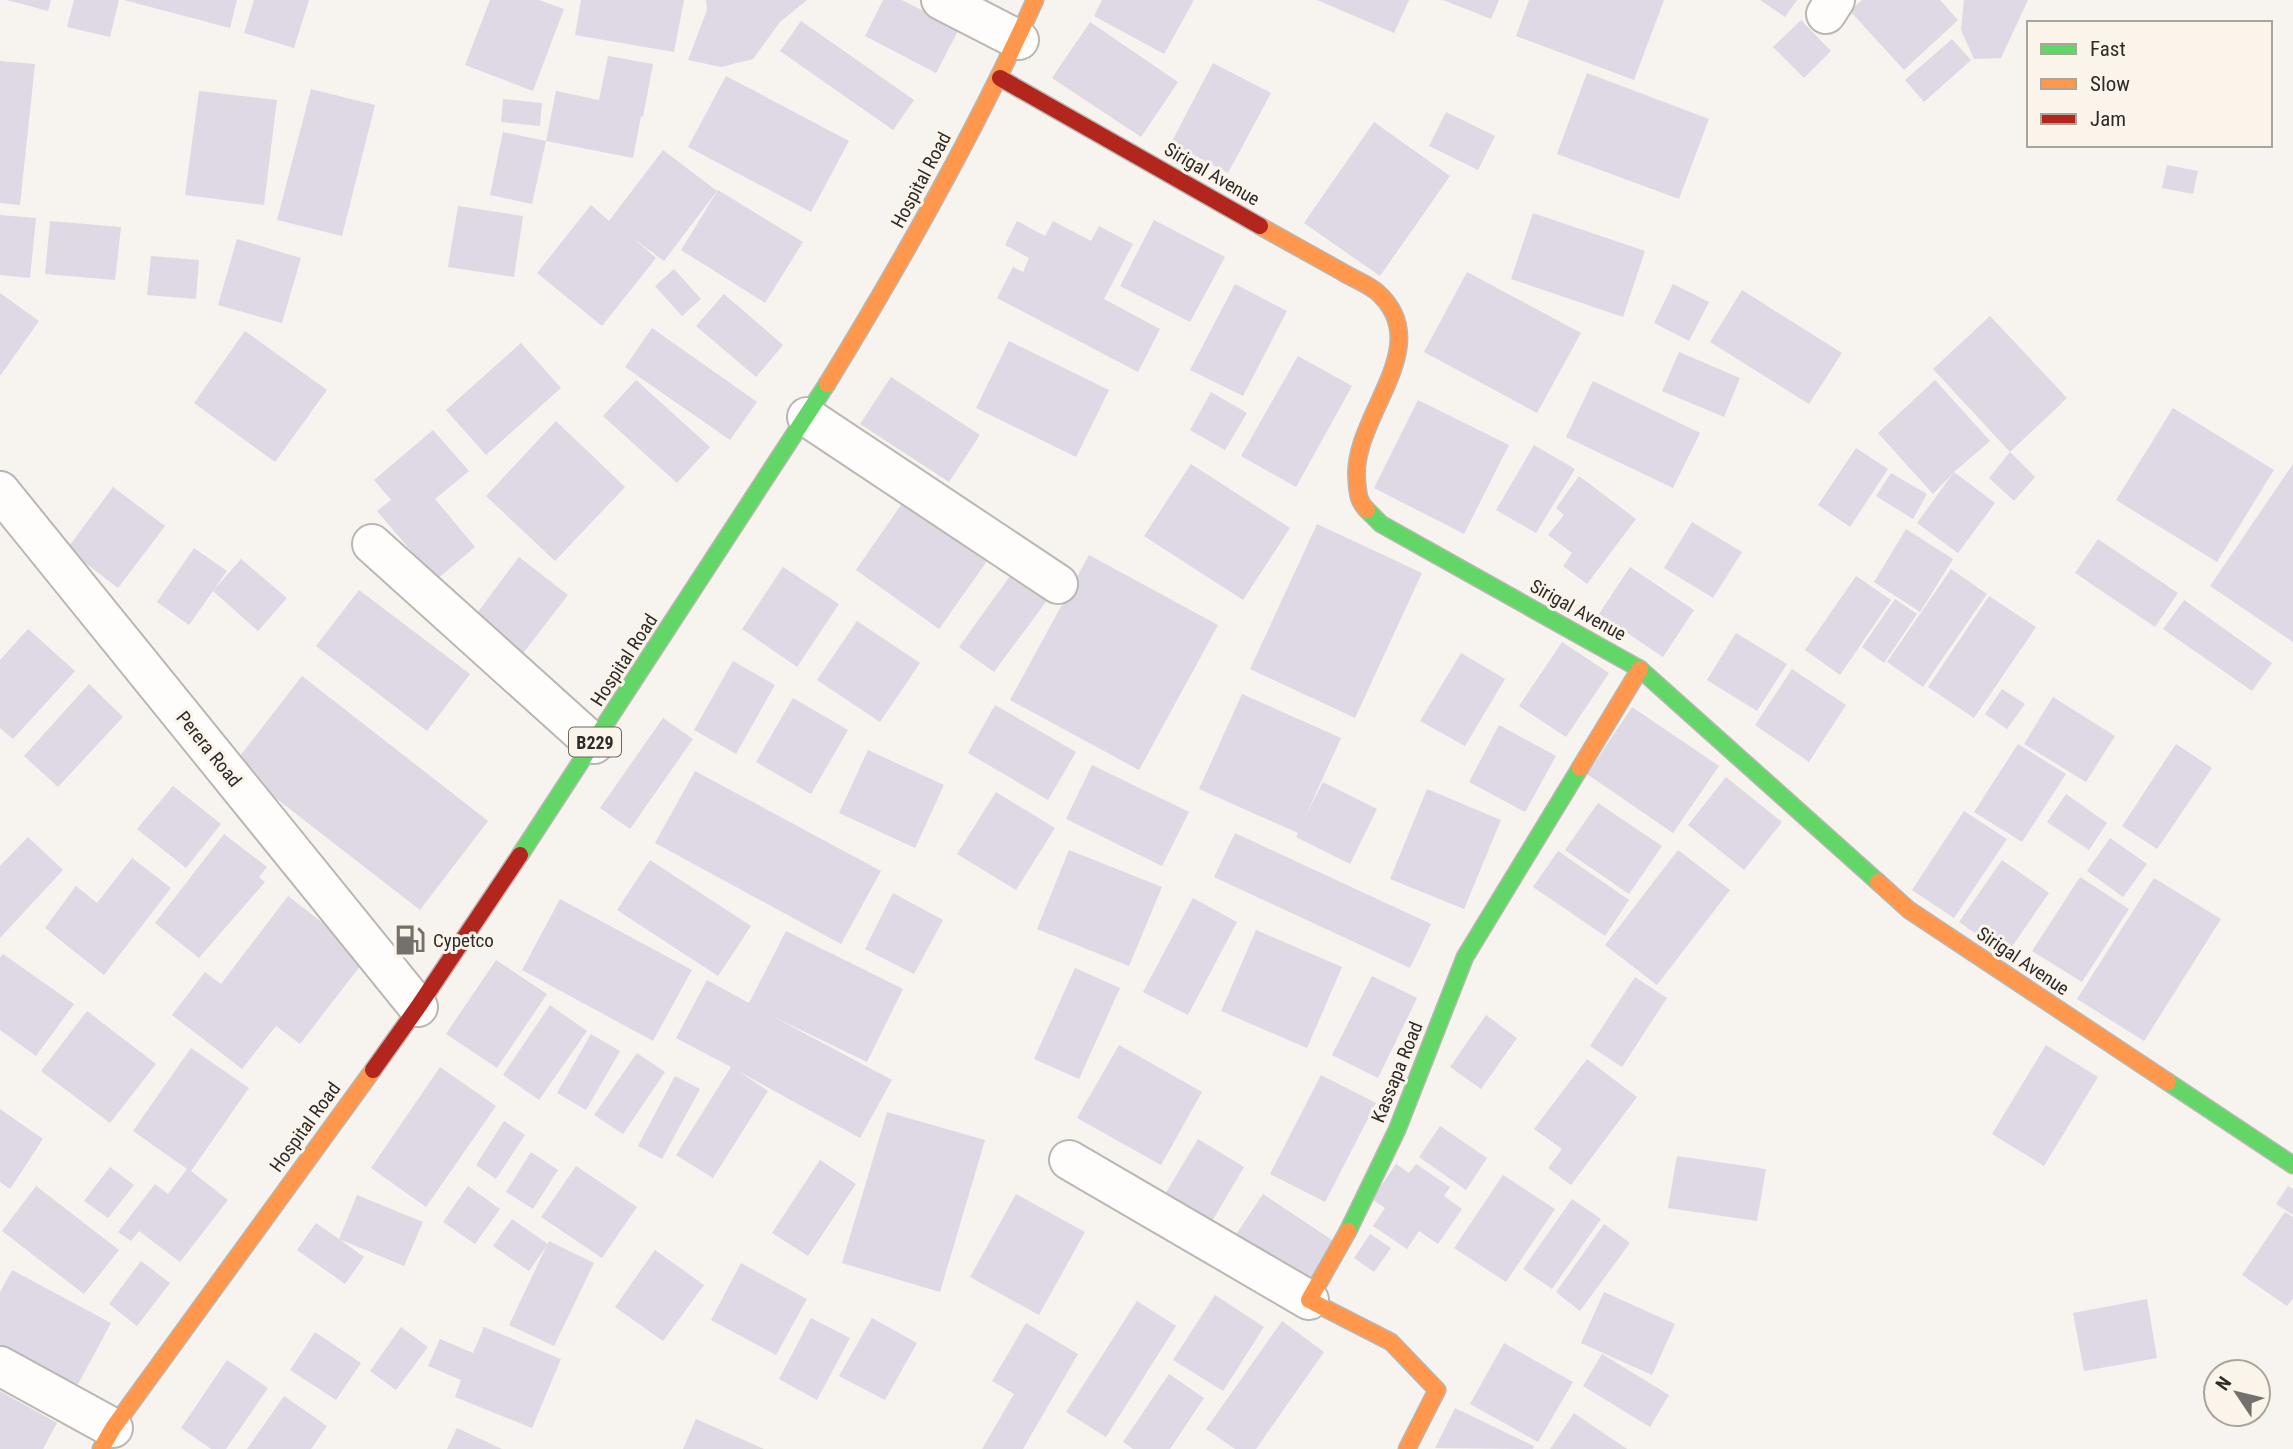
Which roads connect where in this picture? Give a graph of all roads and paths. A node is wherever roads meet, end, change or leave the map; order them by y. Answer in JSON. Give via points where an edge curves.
{"nodes":[{"id":1,"x":941,"y":0,"type":"edge"},
{"id":2,"x":1035,"y":0,"type":"edge"},
{"id":3,"x":1018,"y":40,"type":"junction"},
{"id":4,"x":1000,"y":78,"type":"junction"},
{"id":5,"x":807,"y":417,"type":"junction"},
{"id":6,"x":0,"y":491,"type":"edge"},
{"id":7,"x":372,"y":544,"type":"dead end"},
{"id":8,"x":1058,"y":584,"type":"dead end"},
{"id":9,"x":1640,"y":669,"type":"junction"},
{"id":10,"x":594,"y":744,"type":"junction"},
{"id":11,"x":418,"y":1007,"type":"junction"},
{"id":12,"x":1069,"y":1160,"type":"dead end"},
{"id":13,"x":2293,"y":1165,"type":"edge"},
{"id":14,"x":1309,"y":1300,"type":"junction"},
{"id":15,"x":0,"y":1366,"type":"edge"},
{"id":16,"x":107,"y":1439,"type":"edge"},
{"id":17,"x":1406,"y":1449,"type":"edge"}],
"edges":[{"from":1,"to":3,"type":"street"},
{"from":2,"to":3,"type":"street","name":"Hospital Road","number":"B229"},
{"from":3,"to":4,"type":"street","name":"Hospital Road","number":"B229"},
{"from":4,"to":5,"type":"street","name":"Hospital Road","number":"B229","via":[[897,270]]},
{"from":4,"to":9,"type":"street","name":"Sirigal Avenue","via":[[1377,292],[1394,315],[1401,336],[1395,364],[1360,445],[1359,502],[1381,524]]},
{"from":5,"to":8,"type":"street"},
{"from":5,"to":10,"type":"street","name":"Hospital Road","number":"B229"},
{"from":6,"to":11,"type":"street","name":"Perera Road"},
{"from":7,"to":10,"type":"street"},
{"from":9,"to":13,"type":"street","name":"Sirigal Avenue","via":[[1909,910]]},
{"from":9,"to":14,"type":"street","name":"Kassapa Road","via":[[1465,957],[1397,1130]]},
{"from":10,"to":11,"type":"street","name":"Hospital Road","number":"B229"},
{"from":11,"to":16,"type":"street","name":"Hospital Road","number":"B229"},
{"from":12,"to":14,"type":"street"},
{"from":14,"to":17,"type":"street","via":[[1391,1342],[1437,1390]]},
{"from":15,"to":16,"type":"street"}]}
